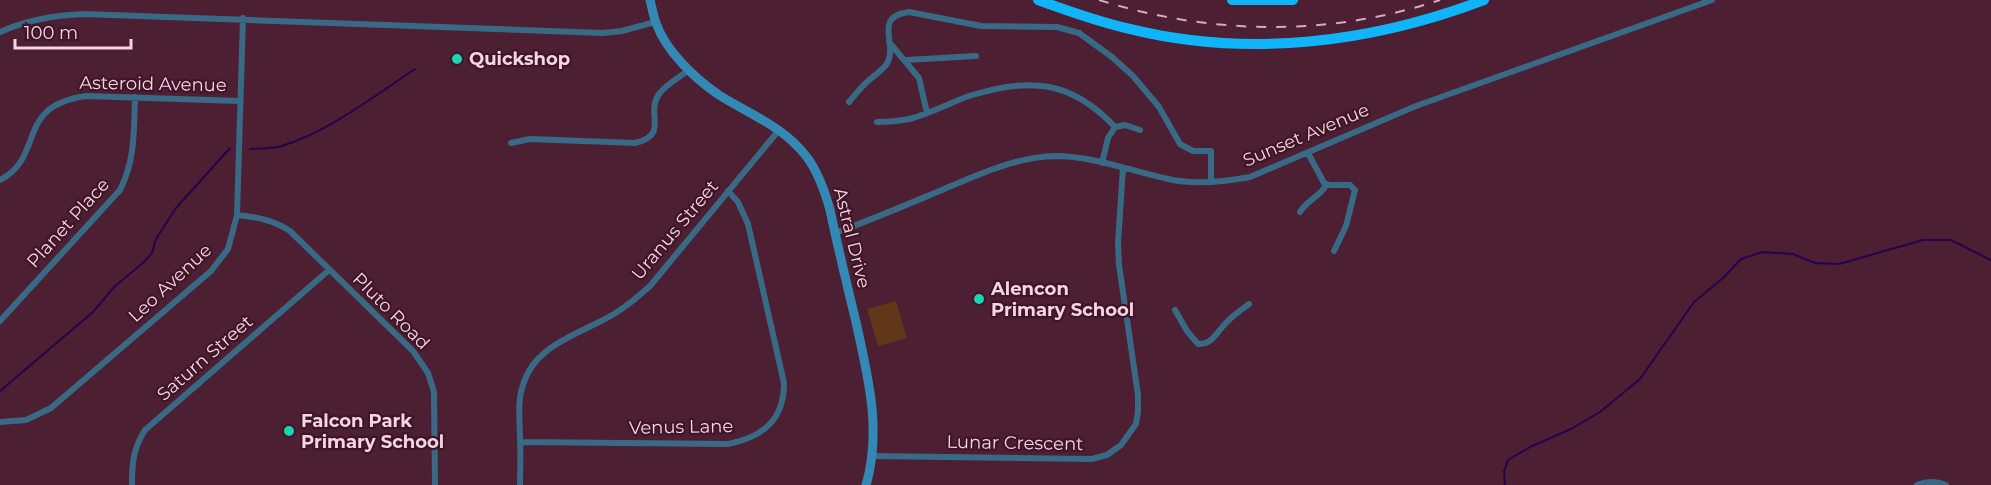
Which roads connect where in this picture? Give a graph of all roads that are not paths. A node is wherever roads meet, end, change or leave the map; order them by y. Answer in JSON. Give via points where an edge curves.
{"nodes":[{"id":1,"x":650,"y":0,"type":"edge"},
{"id":2,"x":1029,"y":0,"type":"edge"},
{"id":3,"x":1038,"y":0,"type":"edge"},
{"id":4,"x":1232,"y":0,"type":"edge"},
{"id":5,"x":1293,"y":0,"type":"edge"},
{"id":6,"x":1484,"y":0,"type":"edge"},
{"id":7,"x":1712,"y":0,"type":"edge"},
{"id":8,"x":1071,"y":12,"type":"junction"},
{"id":9,"x":243,"y":18,"type":"junction"},
{"id":10,"x":655,"y":22,"type":"junction"},
{"id":11,"x":0,"y":32,"type":"edge"},
{"id":12,"x":889,"y":42,"type":"junction"},
{"id":13,"x":976,"y":56,"type":"dead end"},
{"id":14,"x":906,"y":60,"type":"junction"},
{"id":15,"x":689,"y":70,"type":"junction"},
{"id":16,"x":135,"y":97,"type":"junction"},
{"id":17,"x":240,"y":101,"type":"junction"},
{"id":18,"x":849,"y":102,"type":"dead end"},
{"id":19,"x":927,"y":113,"type":"junction"},
{"id":20,"x":877,"y":122,"type":"dead end"},
{"id":21,"x":1115,"y":127,"type":"junction"},
{"id":22,"x":779,"y":130,"type":"junction"},
{"id":23,"x":1140,"y":130,"type":"dead end"},
{"id":24,"x":511,"y":142,"type":"dead end"},
{"id":25,"x":1308,"y":153,"type":"junction"},
{"id":26,"x":1102,"y":163,"type":"junction"},
{"id":27,"x":1124,"y":168,"type":"junction"},
{"id":28,"x":0,"y":180,"type":"edge"},
{"id":29,"x":1211,"y":182,"type":"junction"},
{"id":30,"x":1326,"y":185,"type":"junction"},
{"id":31,"x":728,"y":190,"type":"junction"},
{"id":32,"x":1300,"y":212,"type":"dead end"},
{"id":33,"x":237,"y":215,"type":"junction"},
{"id":34,"x":835,"y":233,"type":"junction"},
{"id":35,"x":1334,"y":250,"type":"dead end"},
{"id":36,"x":329,"y":270,"type":"junction"},
{"id":37,"x":1249,"y":304,"type":"dead end"},
{"id":38,"x":1175,"y":310,"type":"dead end"},
{"id":39,"x":0,"y":321,"type":"edge"},
{"id":40,"x":0,"y":422,"type":"edge"},
{"id":41,"x":520,"y":442,"type":"junction"},
{"id":42,"x":873,"y":456,"type":"junction"},
{"id":43,"x":132,"y":485,"type":"edge"},
{"id":44,"x":435,"y":485,"type":"edge"},
{"id":45,"x":520,"y":485,"type":"edge"},
{"id":46,"x":866,"y":485,"type":"edge"},
{"id":47,"x":1917,"y":485,"type":"edge"},
{"id":48,"x":1946,"y":485,"type":"edge"}],
"edges":[{"from":1,"to":10,"type":"street","name":"Astral Drive"},
{"from":2,"to":8,"type":"highway"},
{"from":3,"to":8,"type":"highway"},
{"from":4,"to":5,"type":"highway"},
{"from":6,"to":8,"type":"highway","via":[[1402,27],[1338,39],[1269,45],[1172,37]]},
{"from":7,"to":25,"type":"street","name":"Sunset Avenue","via":[[1416,106]]},
{"from":9,"to":10,"type":"street","via":[[603,33]]},
{"from":9,"to":11,"type":"street","via":[[62,15],[25,22]]},
{"from":9,"to":17,"type":"street","name":"Leo Avenue"},
{"from":10,"to":15,"type":"street","name":"Astral Drive"},
{"from":12,"to":14,"type":"street"},
{"from":12,"to":18,"type":"street","via":[[886,65]]},
{"from":12,"to":29,"type":"street","via":[[888,25],[892,18],[909,12],[981,26],[1057,27],[1079,33],[1133,76],[1159,107],[1180,144],[1193,151],[1211,151]]},
{"from":13,"to":14,"type":"street"},
{"from":14,"to":19,"type":"street","via":[[919,78]]},
{"from":15,"to":22,"type":"street","name":"Astral Drive","via":[[718,94]]},
{"from":15,"to":24,"type":"street","via":[[658,95],[654,132],[648,139],[635,143],[530,139]]},
{"from":16,"to":17,"type":"street","name":"Asteroid Avenue"},
{"from":16,"to":28,"type":"street","name":"Asteroid Avenue","via":[[86,96],[55,104],[35,125],[26,151],[12,173]]},
{"from":16,"to":39,"type":"street","name":"Planet Place","via":[[134,145],[120,190]]},
{"from":17,"to":33,"type":"street","name":"Leo Avenue"},
{"from":19,"to":20,"type":"street","via":[[911,119]]},
{"from":19,"to":21,"type":"street","via":[[969,96],[1034,84],[1080,98]]},
{"from":21,"to":23,"type":"street","via":[[1125,125]]},
{"from":21,"to":26,"type":"street"},
{"from":22,"to":31,"type":"street","name":"Uranus Street"},
{"from":22,"to":34,"type":"street","name":"Astral Drive","via":[[814,168]]},
{"from":25,"to":29,"type":"street","name":"Sunset Avenue","via":[[1250,177]]},
{"from":25,"to":30,"type":"street"},
{"from":26,"to":27,"type":"street","name":"Sunset Avenue"},
{"from":26,"to":34,"type":"street","name":"Sunset Avenue","via":[[1055,156],[1020,160]]},
{"from":27,"to":29,"type":"street","name":"Sunset Avenue","via":[[1170,180]]},
{"from":27,"to":42,"type":"street","name":"Lunar Crescent","via":[[1119,265],[1138,395],[1136,424],[1125,441],[1107,455],[1092,459]]},
{"from":30,"to":32,"type":"street"},
{"from":30,"to":35,"type":"street","via":[[1350,185],[1354,190],[1351,209]]},
{"from":31,"to":41,"type":"street","name":"Uranus Street","via":[[667,267],[635,300],[540,355],[530,368],[519,402]]},
{"from":31,"to":41,"type":"street","name":"Venus Lane","via":[[748,224],[784,382],[784,395],[770,424],[760,434],[728,444]]},
{"from":33,"to":36,"type":"street","name":"Pluto Road","via":[[280,225]]},
{"from":33,"to":40,"type":"street","name":"Leo Avenue","via":[[228,249],[211,271],[51,408],[27,420]]},
{"from":34,"to":42,"type":"street","name":"Astral Drive","via":[[872,393]]},
{"from":36,"to":43,"type":"street","name":"Saturn Street","via":[[145,430],[132,457]]},
{"from":36,"to":44,"type":"street","name":"Pluto Road","via":[[413,351],[428,373],[435,402]]},
{"from":37,"to":38,"type":"street","via":[[1205,344],[1192,338]]},
{"from":41,"to":45,"type":"street","name":"Uranus Street"},
{"from":42,"to":46,"type":"street","name":"Astral Drive"},
{"from":47,"to":48,"type":"street","via":[[1927,481]]}]}
